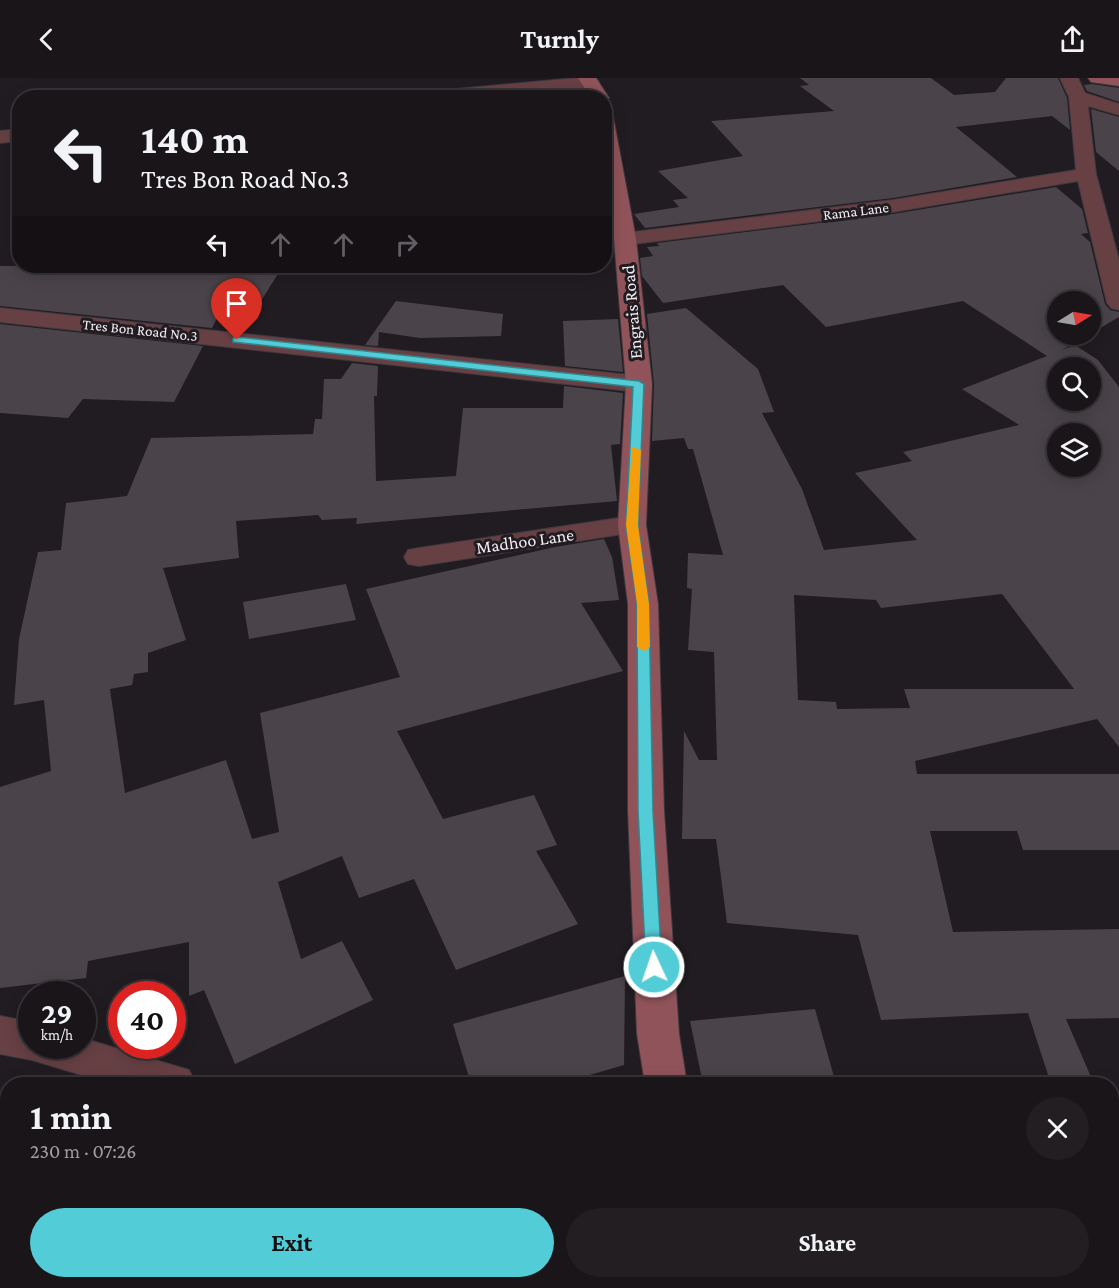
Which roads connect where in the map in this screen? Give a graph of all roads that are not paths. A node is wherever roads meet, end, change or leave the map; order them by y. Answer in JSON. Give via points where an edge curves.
{"nodes":[{"id":1,"x":1069,"y":78,"type":"edge"},
{"id":2,"x":1097,"y":78,"type":"edge"},
{"id":3,"x":1119,"y":81,"type":"edge"},
{"id":4,"x":592,"y":86,"type":"edge"},
{"id":5,"x":533,"y":90,"type":"edge"},
{"id":6,"x":1078,"y":97,"type":"junction"},
{"id":7,"x":1119,"y":110,"type":"edge"},
{"id":8,"x":612,"y":163,"type":"edge"},
{"id":9,"x":1086,"y":174,"type":"junction"},
{"id":10,"x":625,"y":239,"type":"junction"},
{"id":11,"x":1119,"y":303,"type":"edge"},
{"id":12,"x":0,"y":315,"type":"edge"},
{"id":13,"x":639,"y":384,"type":"junction"},
{"id":14,"x":632,"y":525,"type":"junction"},
{"id":15,"x":418,"y":557,"type":"dead end"},
{"id":16,"x":0,"y":1035,"type":"edge"},
{"id":17,"x":18,"y":1038,"type":"edge"},
{"id":18,"x":90,"y":1059,"type":"edge"},
{"id":19,"x":150,"y":1077,"type":"edge"},
{"id":20,"x":665,"y":1077,"type":"edge"}],
"edges":[{"from":1,"to":6,"type":"street"},
{"from":2,"to":3,"type":"street"},
{"from":4,"to":5,"type":"street"},
{"from":6,"to":7,"type":"street"},
{"from":6,"to":9,"type":"street"},
{"from":8,"to":10,"type":"street","name":"Engrais Road"},
{"from":9,"to":10,"type":"street","name":"Rama Lane","via":[[893,206]]},
{"from":9,"to":11,"type":"street"},
{"from":10,"to":13,"type":"street","name":"Engrais Road"},
{"from":12,"to":13,"type":"street","name":"Tres Bon Road No.3"},
{"from":13,"to":14,"type":"street","name":"Engrais Road"},
{"from":14,"to":15,"type":"street","name":"Madhoo Lane"},
{"from":14,"to":20,"type":"street","name":"Engrais Road","via":[[643,604],[646,811],[658,1034]]},
{"from":16,"to":17,"type":"street"},
{"from":18,"to":19,"type":"street"}]}
